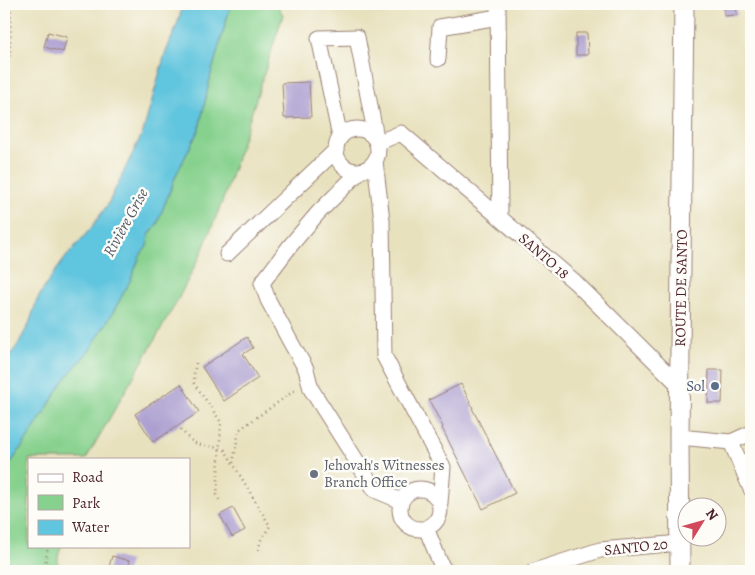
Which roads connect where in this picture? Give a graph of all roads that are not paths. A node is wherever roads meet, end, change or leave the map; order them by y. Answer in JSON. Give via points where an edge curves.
{"nodes":[{"id":1,"x":684,"y":4,"type":"edge"},
{"id":2,"x":498,"y":11,"type":"edge"},
{"id":3,"x":438,"y":59,"type":"dead end"},
{"id":4,"x":377,"y":143,"type":"junction"},
{"id":5,"x":338,"y":144,"type":"junction"},
{"id":6,"x":375,"y":161,"type":"junction"},
{"id":7,"x":360,"y":171,"type":"junction"},
{"id":8,"x":500,"y":218,"type":"junction"},
{"id":9,"x":227,"y":254,"type":"dead end"},
{"id":10,"x":680,"y":386,"type":"junction"},
{"id":11,"x":751,"y":433,"type":"edge"},
{"id":12,"x":679,"y":437,"type":"junction"},
{"id":13,"x":732,"y":442,"type":"junction"},
{"id":14,"x":751,"y":489,"type":"edge"},
{"id":15,"x":680,"y":498,"type":"edge"},
{"id":16,"x":401,"y":501,"type":"junction"},
{"id":17,"x":440,"y":503,"type":"junction"},
{"id":18,"x":426,"y":528,"type":"junction"},
{"id":19,"x":678,"y":543,"type":"edge"},
{"id":20,"x":681,"y":548,"type":"edge"},
{"id":21,"x":446,"y":571,"type":"edge"},
{"id":22,"x":534,"y":571,"type":"edge"},
{"id":23,"x":680,"y":571,"type":"edge"}],
"edges":[{"from":1,"to":10,"type":"main road","name":"ROUTE DE SANTO"},
{"from":2,"to":3,"type":"street","via":[[440,28]]},
{"from":2,"to":8,"type":"street"},
{"from":4,"to":5,"type":"street","via":[[368,131],[353,129],[346,132]]},
{"from":4,"to":5,"type":"street","via":[[357,37],[319,38]]},
{"from":4,"to":6,"type":"street","via":[[379,150]]},
{"from":4,"to":8,"type":"street","name":"SANTO 18","via":[[401,132]]},
{"from":5,"to":7,"type":"street","via":[[341,164]]},
{"from":5,"to":9,"type":"street"},
{"from":6,"to":7,"type":"street"},
{"from":6,"to":17,"type":"street","via":[[382,220],[384,356],[442,467]]},
{"from":7,"to":16,"type":"street","via":[[318,213],[262,283],[306,369],[311,390],[375,490]]},
{"from":8,"to":10,"type":"street","name":"SANTO 18","via":[[575,282]]},
{"from":10,"to":12,"type":"main road","name":"ROUTE DE SANTO"},
{"from":11,"to":13,"type":"street"},
{"from":12,"to":13,"type":"street"},
{"from":12,"to":15,"type":"main road","name":"ROUTE DE SANTO"},
{"from":13,"to":14,"type":"street"},
{"from":16,"to":17,"type":"street","via":[[410,490],[424,488],[431,491]]},
{"from":16,"to":18,"type":"street","via":[[402,519],[415,529]]},
{"from":17,"to":18,"type":"street","via":[[436,521]]},
{"from":18,"to":21,"type":"street"},
{"from":19,"to":22,"type":"street","name":"SANTO 20","via":[[600,550]]},
{"from":20,"to":23,"type":"main road","name":"ROUTE DE SANTO"}]}
